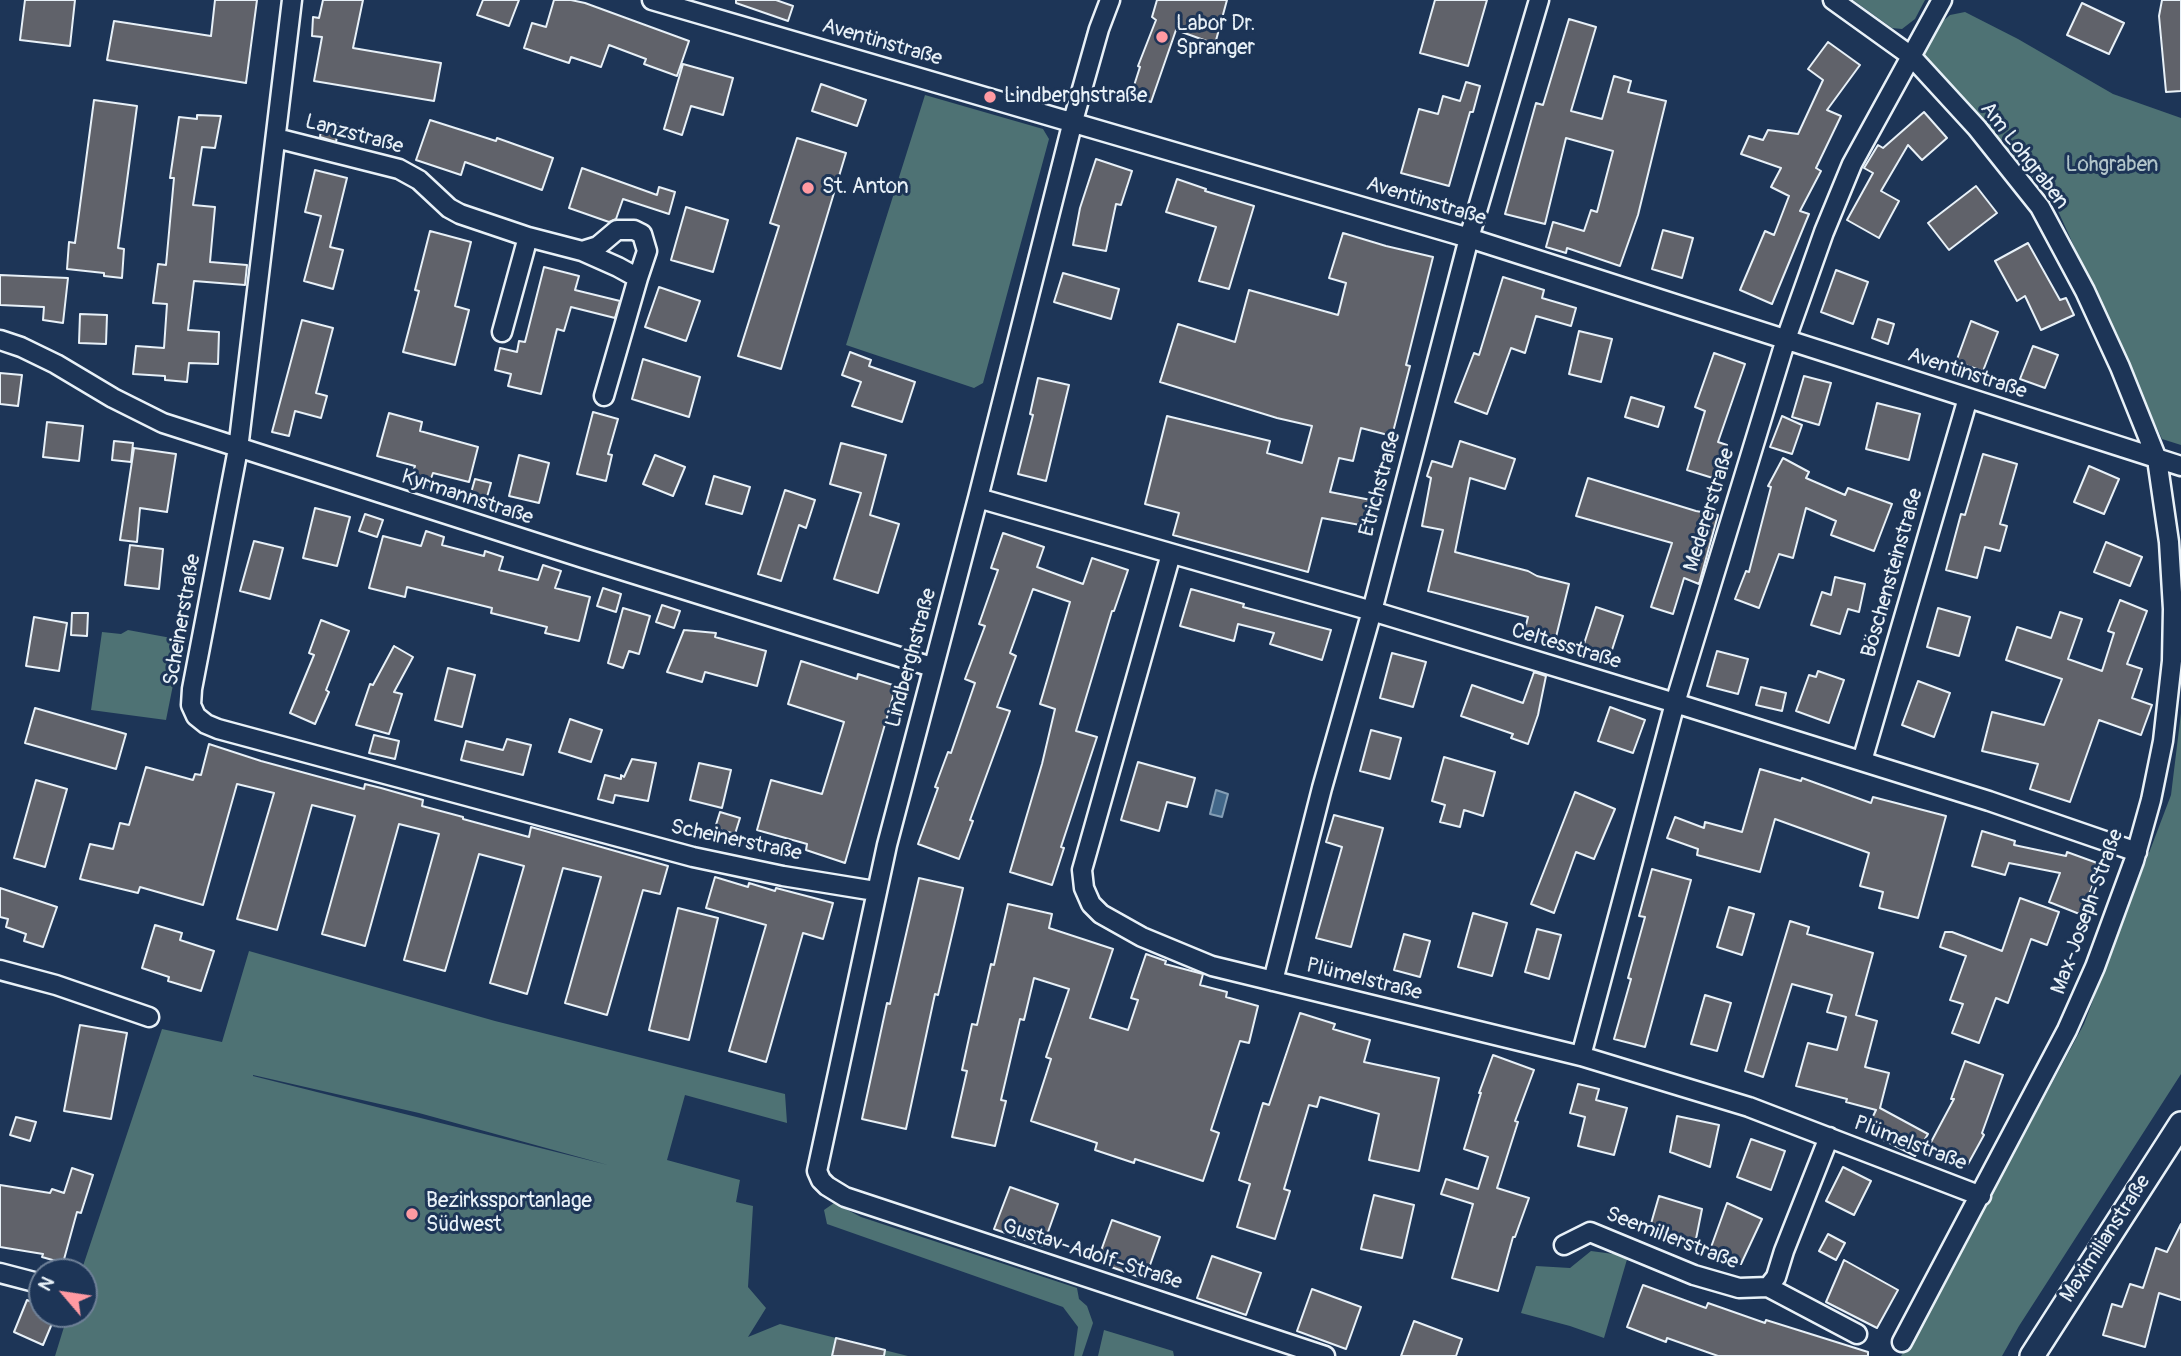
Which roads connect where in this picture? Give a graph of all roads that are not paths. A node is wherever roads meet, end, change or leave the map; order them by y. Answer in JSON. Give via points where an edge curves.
{"nodes":[{"id":1,"x":292,"y":0,"type":"edge"},
{"id":2,"x":652,"y":0,"type":"edge"},
{"id":3,"x":1110,"y":0,"type":"edge"},
{"id":4,"x":1539,"y":0,"type":"edge"},
{"id":5,"x":1833,"y":0,"type":"edge"},
{"id":6,"x":1942,"y":0,"type":"edge"},
{"id":7,"x":688,"y":6,"type":"edge"},
{"id":8,"x":1911,"y":56,"type":"junction"},
{"id":9,"x":1073,"y":121,"type":"junction"},
{"id":10,"x":276,"y":138,"type":"junction"},
{"id":11,"x":528,"y":237,"type":"junction"},
{"id":12,"x":1469,"y":238,"type":"junction"},
{"id":13,"x":582,"y":251,"type":"junction"},
{"id":14,"x":638,"y":278,"type":"junction"},
{"id":15,"x":502,"y":332,"type":"dead end"},
{"id":16,"x":1786,"y":339,"type":"junction"},
{"id":17,"x":0,"y":340,"type":"edge"},
{"id":18,"x":604,"y":396,"type":"dead end"},
{"id":19,"x":1968,"y":398,"type":"junction"},
{"id":20,"x":238,"y":449,"type":"junction"},
{"id":21,"x":2157,"y":459,"type":"junction"},
{"id":22,"x":2181,"y":466,"type":"edge"},
{"id":23,"x":978,"y":498,"type":"junction"},
{"id":24,"x":1171,"y":554,"type":"junction"},
{"id":25,"x":1371,"y":611,"type":"junction"},
{"id":26,"x":932,"y":667,"type":"junction"},
{"id":27,"x":1675,"y":703,"type":"junction"},
{"id":28,"x":1862,"y":761,"type":"junction"},
{"id":29,"x":2137,"y":852,"type":"junction"},
{"id":30,"x":875,"y":891,"type":"junction"},
{"id":31,"x":0,"y":970,"type":"edge"},
{"id":32,"x":1273,"y":981,"type":"junction"},
{"id":33,"x":149,"y":1017,"type":"dead end"},
{"id":34,"x":1581,"y":1056,"type":"junction"},
{"id":35,"x":2181,"y":1124,"type":"edge"},
{"id":36,"x":1829,"y":1137,"type":"junction"},
{"id":37,"x":1981,"y":1196,"type":"junction"},
{"id":38,"x":845,"y":1197,"type":"joint"},
{"id":39,"x":1563,"y":1245,"type":"dead end"},
{"id":40,"x":0,"y":1273,"type":"edge"},
{"id":41,"x":28,"y":1280,"type":"edge"},
{"id":42,"x":1768,"y":1287,"type":"junction"},
{"id":43,"x":1857,"y":1334,"type":"dead end"},
{"id":44,"x":1902,"y":1342,"type":"dead end"},
{"id":45,"x":1325,"y":1356,"type":"edge"},
{"id":46,"x":2032,"y":1356,"type":"edge"}],
"edges":[{"from":1,"to":10,"type":"street","name":"Scheinerstraße"},
{"from":2,"to":7,"type":"street","name":"Aventinstraße"},
{"from":3,"to":9,"type":"street","name":"Lindberghstraße"},
{"from":4,"to":12,"type":"street","name":"Etrichstraße"},
{"from":5,"to":8,"type":"street","name":"Am Lohgraben"},
{"from":6,"to":8,"type":"street","name":"Medererstraße"},
{"from":7,"to":9,"type":"street","name":"Aventinstraße"},
{"from":8,"to":16,"type":"street","name":"Medererstraße","via":[[1852,164]]},
{"from":8,"to":21,"type":"street","name":"Am Lohgraben","via":[[2040,207],[2085,291]]},
{"from":9,"to":12,"type":"street","name":"Aventinstraße"},
{"from":9,"to":23,"type":"street","name":"Lindberghstraße"},
{"from":10,"to":11,"type":"street","name":"Lanzstraße","via":[[399,169],[460,214]]},
{"from":10,"to":20,"type":"street","name":"Scheinerstraße"},
{"from":11,"to":13,"type":"street","name":"Lanzstraße"},
{"from":11,"to":15,"type":"street"},
{"from":12,"to":16,"type":"street","name":"Aventinstraße"},
{"from":12,"to":25,"type":"street","name":"Etrichstraße"},
{"from":13,"to":14,"type":"street","name":"Lanzstraße"},
{"from":13,"to":14,"type":"street","via":[[598,246],[617,230],[634,230],[642,234],[647,251]]},
{"from":14,"to":18,"type":"street"},
{"from":16,"to":19,"type":"street","name":"Aventinstraße"},
{"from":16,"to":27,"type":"street","name":"Medererstraße"},
{"from":17,"to":20,"type":"street","name":"Kyrmannstraße","via":[[56,364],[163,423]]},
{"from":19,"to":21,"type":"street","name":"Aventinstraße"},
{"from":19,"to":28,"type":"street","name":"Böschensteinstraße"},
{"from":20,"to":26,"type":"street","name":"Kyrmannstraße"},
{"from":20,"to":30,"type":"street","name":"Scheinerstraße","via":[[192,690],[191,705],[205,724],[693,857]]},
{"from":21,"to":22,"type":"street","name":"Aventinstraße"},
{"from":21,"to":29,"type":"street","name":"Max-Joseph-Straße","via":[[2169,542],[2172,661],[2163,741]]},
{"from":23,"to":24,"type":"street","name":"Celtesstraße"},
{"from":23,"to":26,"type":"street","name":"Lindberghstraße"},
{"from":24,"to":25,"type":"street","name":"Celtesstraße"},
{"from":24,"to":32,"type":"street","name":"Plümelstraße","via":[[1086,852],[1084,888],[1101,914],[1142,937],[1212,966]]},
{"from":25,"to":27,"type":"street","name":"Celtesstraße"},
{"from":25,"to":32,"type":"street","name":"Etrichstraße"},
{"from":26,"to":30,"type":"street","name":"Lindberghstraße"},
{"from":27,"to":28,"type":"street","name":"Celtesstraße"},
{"from":27,"to":34,"type":"street","name":"Medererstraße"},
{"from":28,"to":29,"type":"street","name":"Celtesstraße"},
{"from":29,"to":37,"type":"street","name":"Max-Joseph-Straße","via":[[2067,1030]]},
{"from":30,"to":38,"type":"street","name":"Lindberghstraße","via":[[817,1171],[827,1186]]},
{"from":31,"to":33,"type":"street"},
{"from":32,"to":34,"type":"street","name":"Plümelstraße"},
{"from":34,"to":36,"type":"street","name":"Plümelstraße","via":[[1749,1107]]},
{"from":35,"to":46,"type":"street","name":"Maximilianstraße"},
{"from":36,"to":37,"type":"street","name":"Plümelstraße"},
{"from":36,"to":42,"type":"street","via":[[1776,1277]]},
{"from":37,"to":44,"type":"street","name":"Max-Joseph-Straße"},
{"from":38,"to":45,"type":"street","name":"Gustav-Adolf-Straße"},
{"from":39,"to":42,"type":"street","name":"Seemillerstraße","via":[[1590,1232],[1694,1275],[1739,1288]]},
{"from":40,"to":41,"type":"street"},
{"from":42,"to":43,"type":"street","name":"Seemillerstraße"}]}
